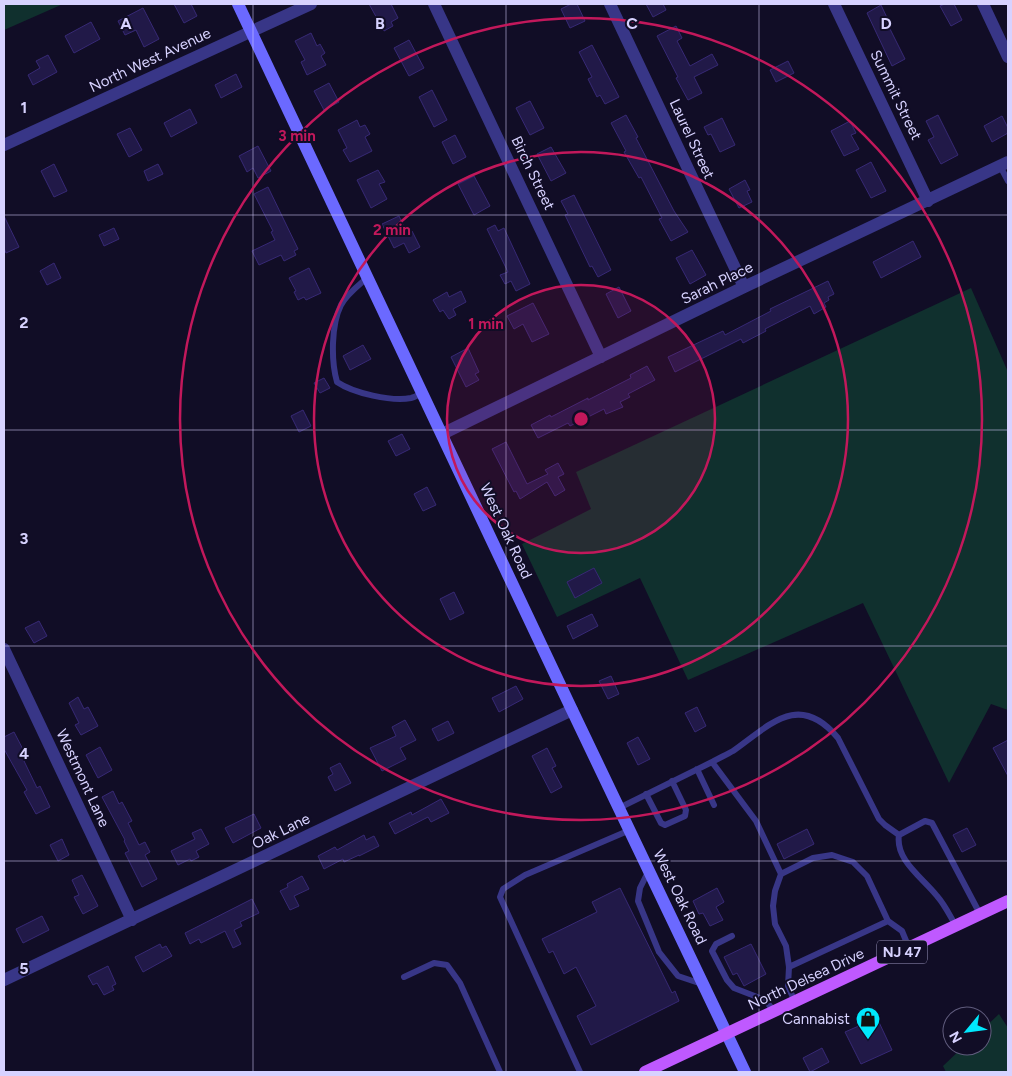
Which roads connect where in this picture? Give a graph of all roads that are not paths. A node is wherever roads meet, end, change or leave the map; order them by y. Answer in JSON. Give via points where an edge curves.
{"nodes":[{"id":1,"x":238,"y":4,"type":"edge"},
{"id":2,"x":310,"y":4,"type":"edge"},
{"id":3,"x":434,"y":4,"type":"edge"},
{"id":4,"x":610,"y":4,"type":"edge"},
{"id":5,"x":834,"y":4,"type":"edge"},
{"id":6,"x":983,"y":4,"type":"edge"},
{"id":7,"x":251,"y":32,"type":"junction"},
{"id":8,"x":1008,"y":57,"type":"edge"},
{"id":9,"x":4,"y":145,"type":"edge"},
{"id":10,"x":1004,"y":164,"type":"edge"},
{"id":11,"x":1008,"y":181,"type":"edge"},
{"id":12,"x":928,"y":201,"type":"junction"},
{"id":13,"x":367,"y":278,"type":"junction"},
{"id":14,"x":744,"y":287,"type":"junction"},
{"id":15,"x":602,"y":357,"type":"junction"},
{"id":16,"x":422,"y":393,"type":"junction"},
{"id":17,"x":442,"y":434,"type":"junction"},
{"id":18,"x":4,"y":649,"type":"edge"},
{"id":19,"x":572,"y":710,"type":"junction"},
{"id":20,"x":712,"y":762,"type":"junction"},
{"id":21,"x":697,"y":769,"type":"junction"},
{"id":22,"x":672,"y":781,"type":"junction"},
{"id":23,"x":646,"y":794,"type":"junction"},
{"id":24,"x":714,"y":805,"type":"dead end"},
{"id":25,"x":619,"y":808,"type":"junction"},
{"id":26,"x":630,"y":830,"type":"junction"},
{"id":27,"x":899,"y":835,"type":"junction"},
{"id":28,"x":649,"y":870,"type":"junction"},
{"id":29,"x":781,"y":874,"type":"junction"},
{"id":30,"x":1008,"y":901,"type":"edge"},
{"id":31,"x":981,"y":914,"type":"junction"},
{"id":32,"x":132,"y":920,"type":"junction"},
{"id":33,"x":888,"y":921,"type":"junction"},
{"id":34,"x":956,"y":926,"type":"junction"},
{"id":35,"x":732,"y":936,"type":"dead end"},
{"id":36,"x":910,"y":948,"type":"junction"},
{"id":37,"x":789,"y":967,"type":"junction"},
{"id":38,"x":404,"y":977,"type":"dead end"},
{"id":39,"x":4,"y":980,"type":"edge"},
{"id":40,"x":703,"y":984,"type":"junction"},
{"id":41,"x":795,"y":1002,"type":"junction"},
{"id":42,"x":774,"y":1011,"type":"junction"},
{"id":43,"x":727,"y":1034,"type":"junction"},
{"id":44,"x":500,"y":1072,"type":"edge"},
{"id":45,"x":580,"y":1072,"type":"edge"},
{"id":46,"x":647,"y":1072,"type":"edge"},
{"id":47,"x":745,"y":1072,"type":"edge"}],
"edges":[{"from":1,"to":7,"type":"street","name":"West Oak Road"},
{"from":2,"to":7,"type":"street","name":"North West Avenue"},
{"from":3,"to":15,"type":"street","name":"Birch Street"},
{"from":4,"to":14,"type":"street","name":"Laurel Street"},
{"from":5,"to":12,"type":"street","name":"Summit Street"},
{"from":6,"to":8,"type":"street"},
{"from":7,"to":9,"type":"street","name":"North West Avenue"},
{"from":7,"to":13,"type":"street","name":"West Oak Road"},
{"from":10,"to":11,"type":"lane"},
{"from":10,"to":12,"type":"street","name":"Sarah Place"},
{"from":12,"to":14,"type":"street","name":"Sarah Place"},
{"from":13,"to":16,"type":"street","name":"West Oak Road"},
{"from":13,"to":16,"type":"lane","via":[[341,305],[335,321],[334,357],[338,382],[365,394],[401,399]]},
{"from":14,"to":15,"type":"street","name":"Sarah Place"},
{"from":15,"to":17,"type":"street","name":"Sarah Place"},
{"from":16,"to":17,"type":"street","name":"West Oak Road"},
{"from":17,"to":19,"type":"street","name":"West Oak Road"},
{"from":18,"to":32,"type":"street","name":"Westmont Lane"},
{"from":19,"to":25,"type":"street","name":"West Oak Road"},
{"from":19,"to":32,"type":"street","name":"Oak Lane"},
{"from":20,"to":21,"type":"lane"},
{"from":20,"to":27,"type":"lane","via":[[779,719],[806,715],[817,719],[838,738],[880,819]]},
{"from":20,"to":29,"type":"lane","via":[[756,821]]},
{"from":21,"to":22,"type":"lane"},
{"from":21,"to":24,"type":"lane"},
{"from":22,"to":23,"type":"lane"},
{"from":22,"to":23,"type":"lane","via":[[686,810],[685,816],[665,825],[661,823]]},
{"from":23,"to":25,"type":"lane"},
{"from":25,"to":26,"type":"street","name":"West Oak Road"},
{"from":26,"to":28,"type":"street","name":"West Oak Road"},
{"from":26,"to":45,"type":"lane","via":[[526,875],[503,889],[500,897]]},
{"from":27,"to":31,"type":"lane","via":[[925,821],[932,823]]},
{"from":27,"to":34,"type":"lane","via":[[900,853],[945,906]]},
{"from":28,"to":40,"type":"street","name":"West Oak Road"},
{"from":28,"to":40,"type":"lane","via":[[638,901],[659,952],[678,976]]},
{"from":29,"to":33,"type":"lane","via":[[813,858],[832,855],[853,862],[867,876]]},
{"from":29,"to":37,"type":"lane","via":[[773,906],[775,924],[786,946]]},
{"from":30,"to":31,"type":"main road","name":"North Delsea Drive","number":"NJ 47"},
{"from":31,"to":34,"type":"main road","name":"North Delsea Drive","number":"NJ 47"},
{"from":32,"to":39,"type":"street","name":"Oak Lane"},
{"from":33,"to":36,"type":"lane","via":[[902,931]]},
{"from":33,"to":37,"type":"lane"},
{"from":34,"to":36,"type":"main road","name":"North Delsea Drive","number":"NJ 47"},
{"from":35,"to":42,"type":"lane","via":[[716,944],[712,951],[727,980],[734,988],[765,1000]]},
{"from":36,"to":41,"type":"main road","name":"North Delsea Drive","number":"NJ 47"},
{"from":37,"to":41,"type":"lane","via":[[788,986]]},
{"from":38,"to":44,"type":"lane","via":[[434,963],[447,965],[460,983]]},
{"from":40,"to":43,"type":"street","name":"West Oak Road"},
{"from":41,"to":42,"type":"main road","name":"North Delsea Drive","number":"NJ 47"},
{"from":42,"to":43,"type":"main road","name":"North Delsea Drive","number":"NJ 47"},
{"from":43,"to":46,"type":"main road","name":"North Delsea Drive","number":"NJ 47"},
{"from":43,"to":47,"type":"street","name":"West Oak Road"}]}
